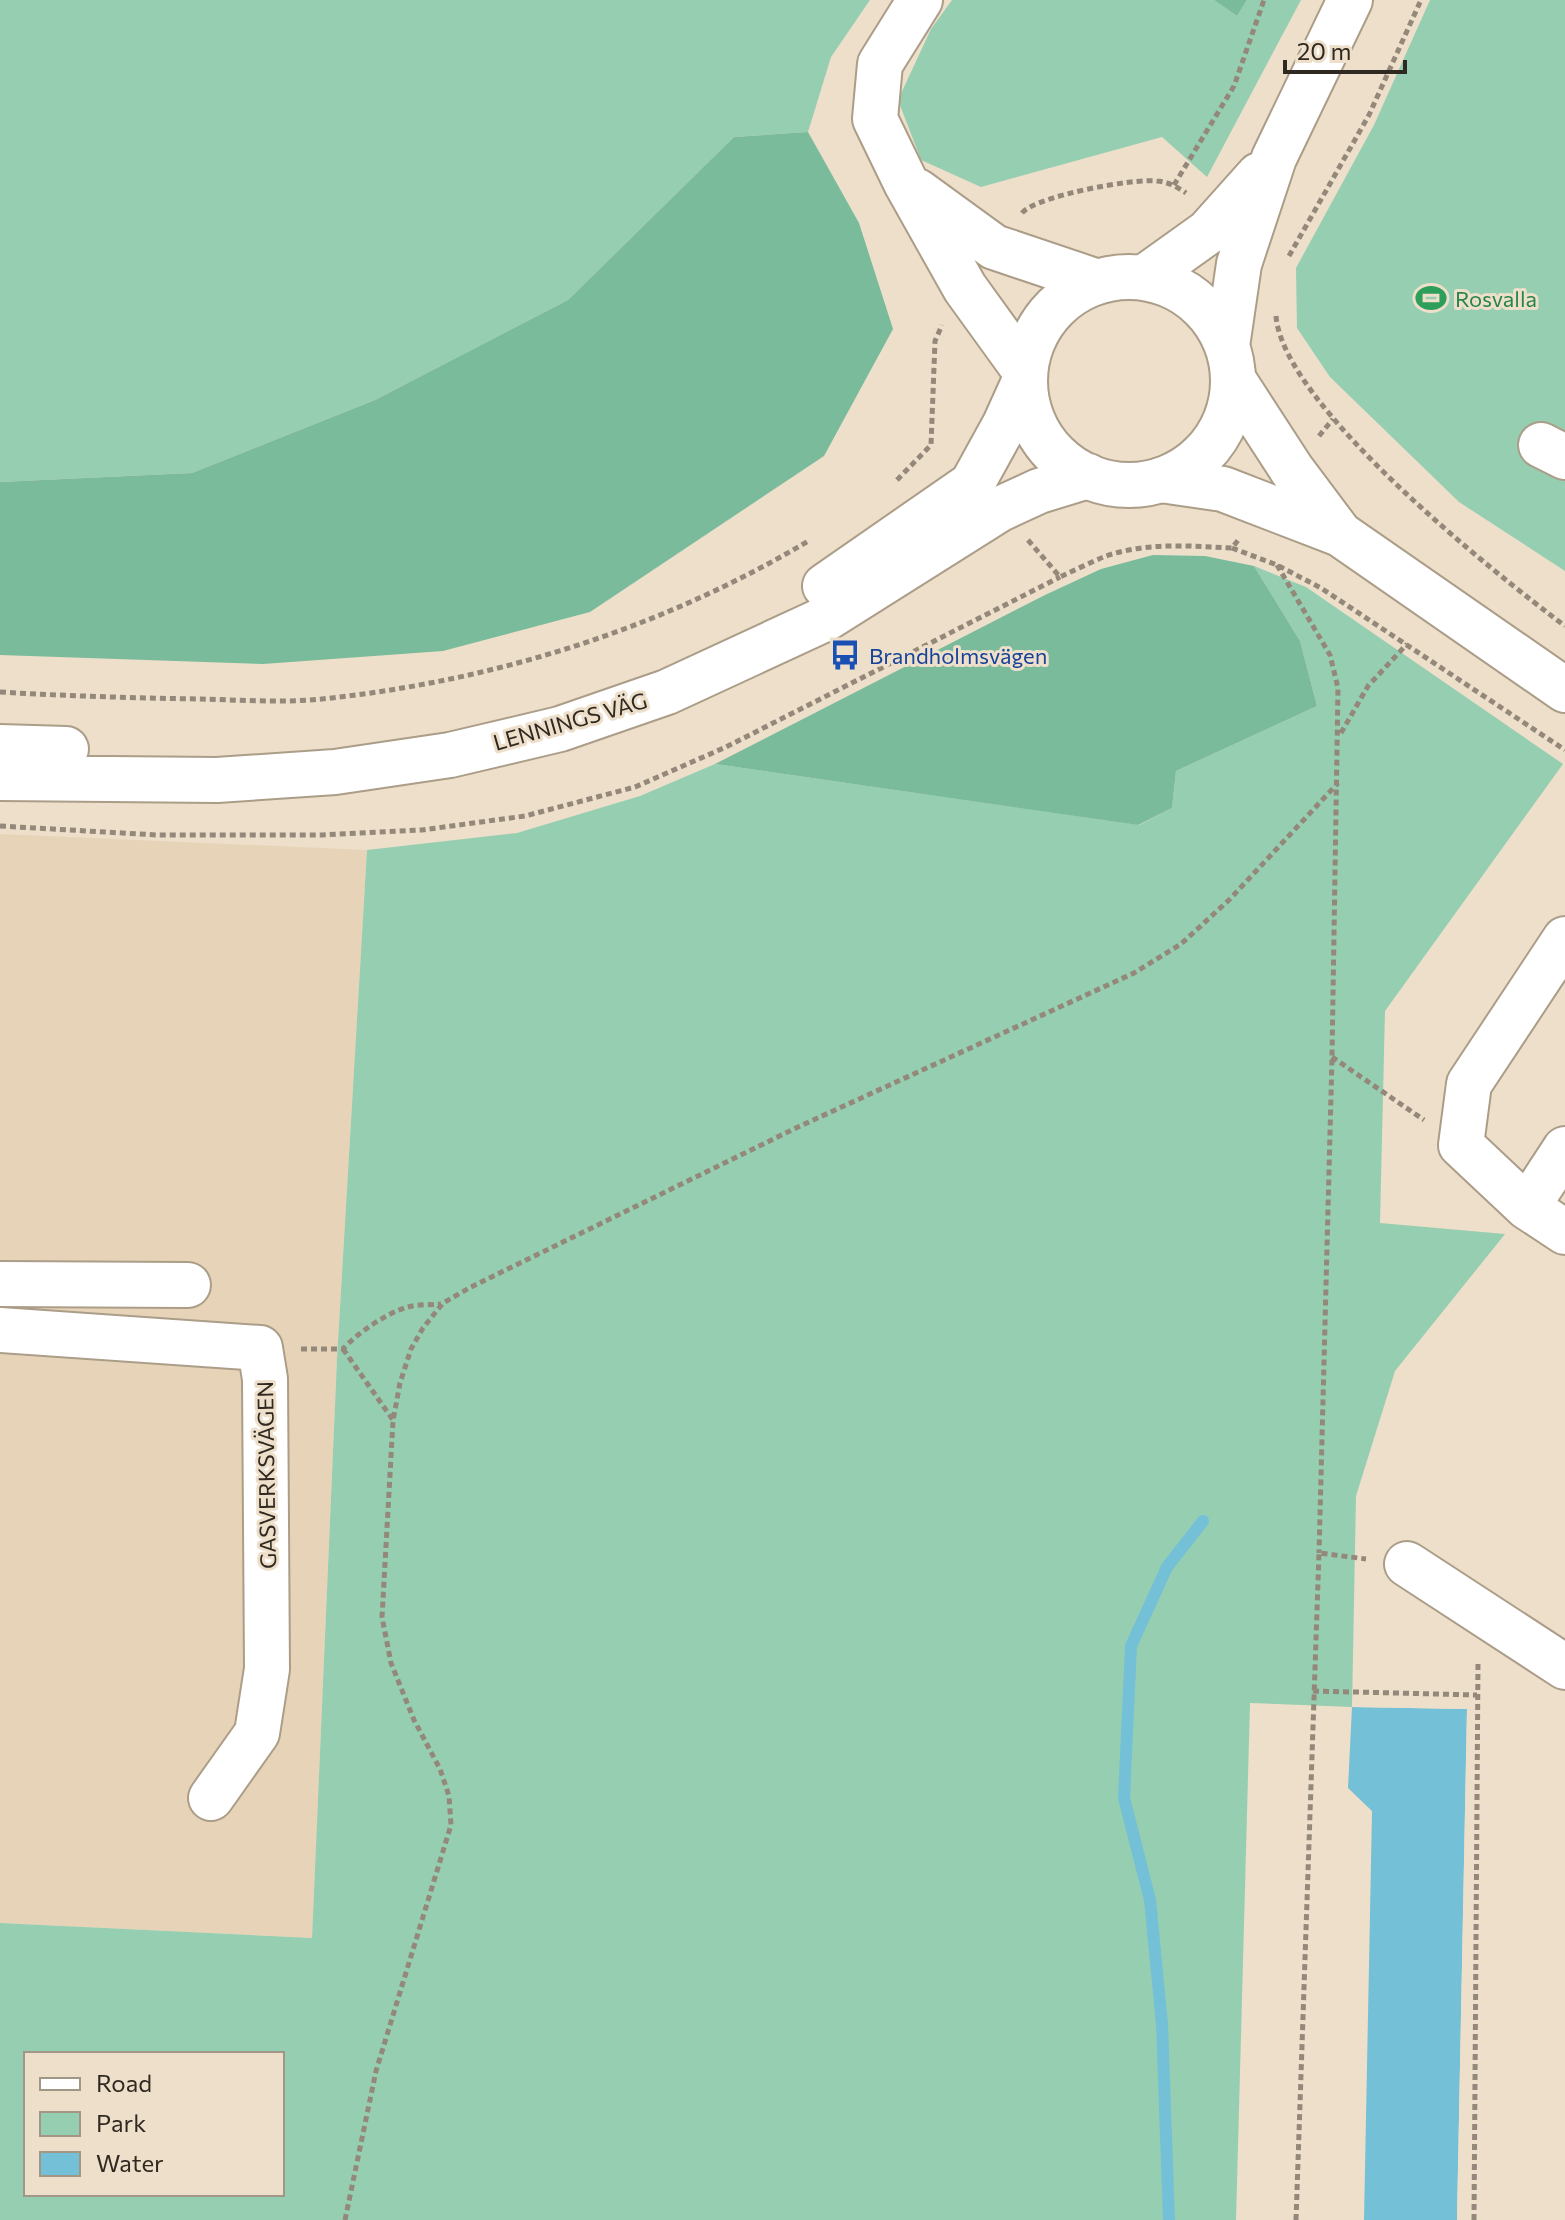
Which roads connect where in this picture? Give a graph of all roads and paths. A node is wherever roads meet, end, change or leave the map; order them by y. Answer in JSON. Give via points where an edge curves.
{"nodes":[{"id":1,"x":920,"y":0,"type":"edge"},
{"id":2,"x":1264,"y":0,"type":"edge"},
{"id":3,"x":1350,"y":0,"type":"edge"},
{"id":4,"x":1421,"y":0,"type":"edge"},
{"id":5,"x":1274,"y":158,"type":"junction"},
{"id":6,"x":906,"y":183,"type":"junction"},
{"id":7,"x":1174,"y":185,"type":"dead end"},
{"id":8,"x":1287,"y":260,"type":"dead end"},
{"id":9,"x":1145,"y":277,"type":"junction"},
{"id":10,"x":1095,"y":281,"type":"junction"},
{"id":11,"x":1230,"y":362,"type":"junction"},
{"id":12,"x":1025,"y":377,"type":"junction"},
{"id":13,"x":1333,"y":419,"type":"dead end"},
{"id":14,"x":931,"y":445,"type":"dead end"},
{"id":15,"x":1088,"y":476,"type":"junction"},
{"id":16,"x":1161,"y":480,"type":"junction"},
{"id":17,"x":890,"y":485,"type":"dead end"},
{"id":18,"x":820,"y":534,"type":"dead end"},
{"id":19,"x":1340,"y":534,"type":"junction"},
{"id":20,"x":1232,"y":548,"type":"dead end"},
{"id":21,"x":1277,"y":565,"type":"junction"},
{"id":22,"x":1565,"y":626,"type":"edge"},
{"id":23,"x":1407,"y":644,"type":"junction"},
{"id":24,"x":1565,"y":690,"type":"edge"},
{"id":25,"x":0,"y":692,"type":"edge"},
{"id":26,"x":1339,"y":736,"type":"junction"},
{"id":27,"x":0,"y":747,"type":"edge"},
{"id":28,"x":1565,"y":750,"type":"edge"},
{"id":29,"x":0,"y":778,"type":"edge"},
{"id":30,"x":1338,"y":783,"type":"junction"},
{"id":31,"x":1565,"y":939,"type":"edge"},
{"id":32,"x":1332,"y":1057,"type":"junction"},
{"id":33,"x":1461,"y":1145,"type":"junction"},
{"id":34,"x":1565,"y":1149,"type":"edge"},
{"id":35,"x":1527,"y":1207,"type":"junction"},
{"id":36,"x":1565,"y":1232,"type":"edge"},
{"id":37,"x":0,"y":1284,"type":"edge"},
{"id":38,"x":188,"y":1285,"type":"dead end"},
{"id":39,"x":443,"y":1303,"type":"junction"},
{"id":40,"x":0,"y":1330,"type":"edge"},
{"id":41,"x":393,"y":1421,"type":"junction"},
{"id":42,"x":1319,"y":1553,"type":"junction"},
{"id":43,"x":1407,"y":1564,"type":"joint"},
{"id":44,"x":1480,"y":1611,"type":"junction"},
{"id":45,"x":1565,"y":1667,"type":"edge"},
{"id":46,"x":1313,"y":1691,"type":"junction"},
{"id":47,"x":1477,"y":1695,"type":"junction"},
{"id":48,"x":211,"y":1798,"type":"dead end"},
{"id":49,"x":345,"y":2220,"type":"edge"},
{"id":50,"x":1296,"y":2220,"type":"edge"},
{"id":51,"x":1474,"y":2220,"type":"edge"}],
"edges":[{"from":1,"to":6,"type":"main road","via":[[880,64],[876,105],[875,119]]},
{"from":2,"to":7,"type":"path","via":[[1234,86]]},
{"from":3,"to":5,"type":"main road","name":"LENNINGS VÄG"},
{"from":4,"to":8,"type":"path","via":[[1369,115]]},
{"from":5,"to":9,"type":"main road","name":"LENNINGS VÄG","via":[[1208,232]]},
{"from":5,"to":11,"type":"main road","name":"LENNINGS VÄG","via":[[1239,264]]},
{"from":6,"to":10,"type":"main road","via":[[994,247]]},
{"from":6,"to":12,"type":"main road","via":[[965,288]]},
{"from":9,"to":10,"type":"main road","name":"LENNINGS VÄG"},
{"from":9,"to":11,"type":"main road","name":"LENNINGS VÄG","via":[[1172,285],[1195,300],[1214,321]]},
{"from":10,"to":12,"type":"main road","name":"LENNINGS VÄG","via":[[1069,295],[1047,316],[1032,342]]},
{"from":11,"to":16,"type":"main road","name":"LENNINGS VÄG","via":[[1230,405],[1221,430],[1206,451]]},
{"from":11,"to":19,"type":"main road","via":[[1292,470]]},
{"from":12,"to":15,"type":"main road","name":"LENNINGS VÄG","via":[[1029,412],[1042,439],[1062,461]]},
{"from":12,"to":27,"type":"main road","name":"LENNINGS VÄG","via":[[972,484],[812,595],[654,671],[445,731],[330,748],[214,753]]},
{"from":13,"to":22,"type":"path","via":[[1493,572]]},
{"from":14,"to":17,"type":"path"},
{"from":15,"to":16,"type":"main road","name":"LENNINGS VÄG","via":[[1112,484]]},
{"from":15,"to":29,"type":"main road","name":"LENNINGS VÄG","via":[[1000,509],[827,618],[667,692],[560,729],[450,755],[335,772],[217,780]]},
{"from":16,"to":19,"type":"main road","via":[[1223,489]]},
{"from":18,"to":25,"type":"path","via":[[732,582],[630,628],[449,681],[320,700]]},
{"from":19,"to":24,"type":"main road"},
{"from":20,"to":21,"type":"path"},
{"from":21,"to":23,"type":"path"},
{"from":21,"to":26,"type":"path","via":[[1330,655],[1338,688]]},
{"from":23,"to":26,"type":"path","via":[[1368,686]]},
{"from":23,"to":28,"type":"path"},
{"from":26,"to":30,"type":"path"},
{"from":30,"to":32,"type":"path"},
{"from":30,"to":39,"type":"path","via":[[1230,899],[1181,944],[1134,973],[798,1127]]},
{"from":31,"to":33,"type":"main road","via":[[1469,1084]]},
{"from":32,"to":33,"type":"path"},
{"from":32,"to":42,"type":"path"},
{"from":33,"to":35,"type":"main road"},
{"from":34,"to":35,"type":"main road"},
{"from":35,"to":36,"type":"main road"},
{"from":37,"to":38,"type":"main road"},
{"from":39,"to":41,"type":"path","via":[[411,1349]]},
{"from":39,"to":41,"type":"path","via":[[407,1307],[343,1349]]},
{"from":40,"to":48,"type":"main road","name":"GASVERKSVÄGEN","via":[[260,1348],[265,1379],[267,1669],[257,1733]]},
{"from":41,"to":49,"type":"path","via":[[382,1617],[391,1663],[449,1796],[451,1825],[376,2071]]},
{"from":42,"to":43,"type":"path"},
{"from":42,"to":46,"type":"path"},
{"from":43,"to":44,"type":"main road"},
{"from":44,"to":45,"type":"main road"},
{"from":44,"to":47,"type":"path"},
{"from":46,"to":47,"type":"path"},
{"from":46,"to":50,"type":"path"},
{"from":47,"to":51,"type":"path"}]}
